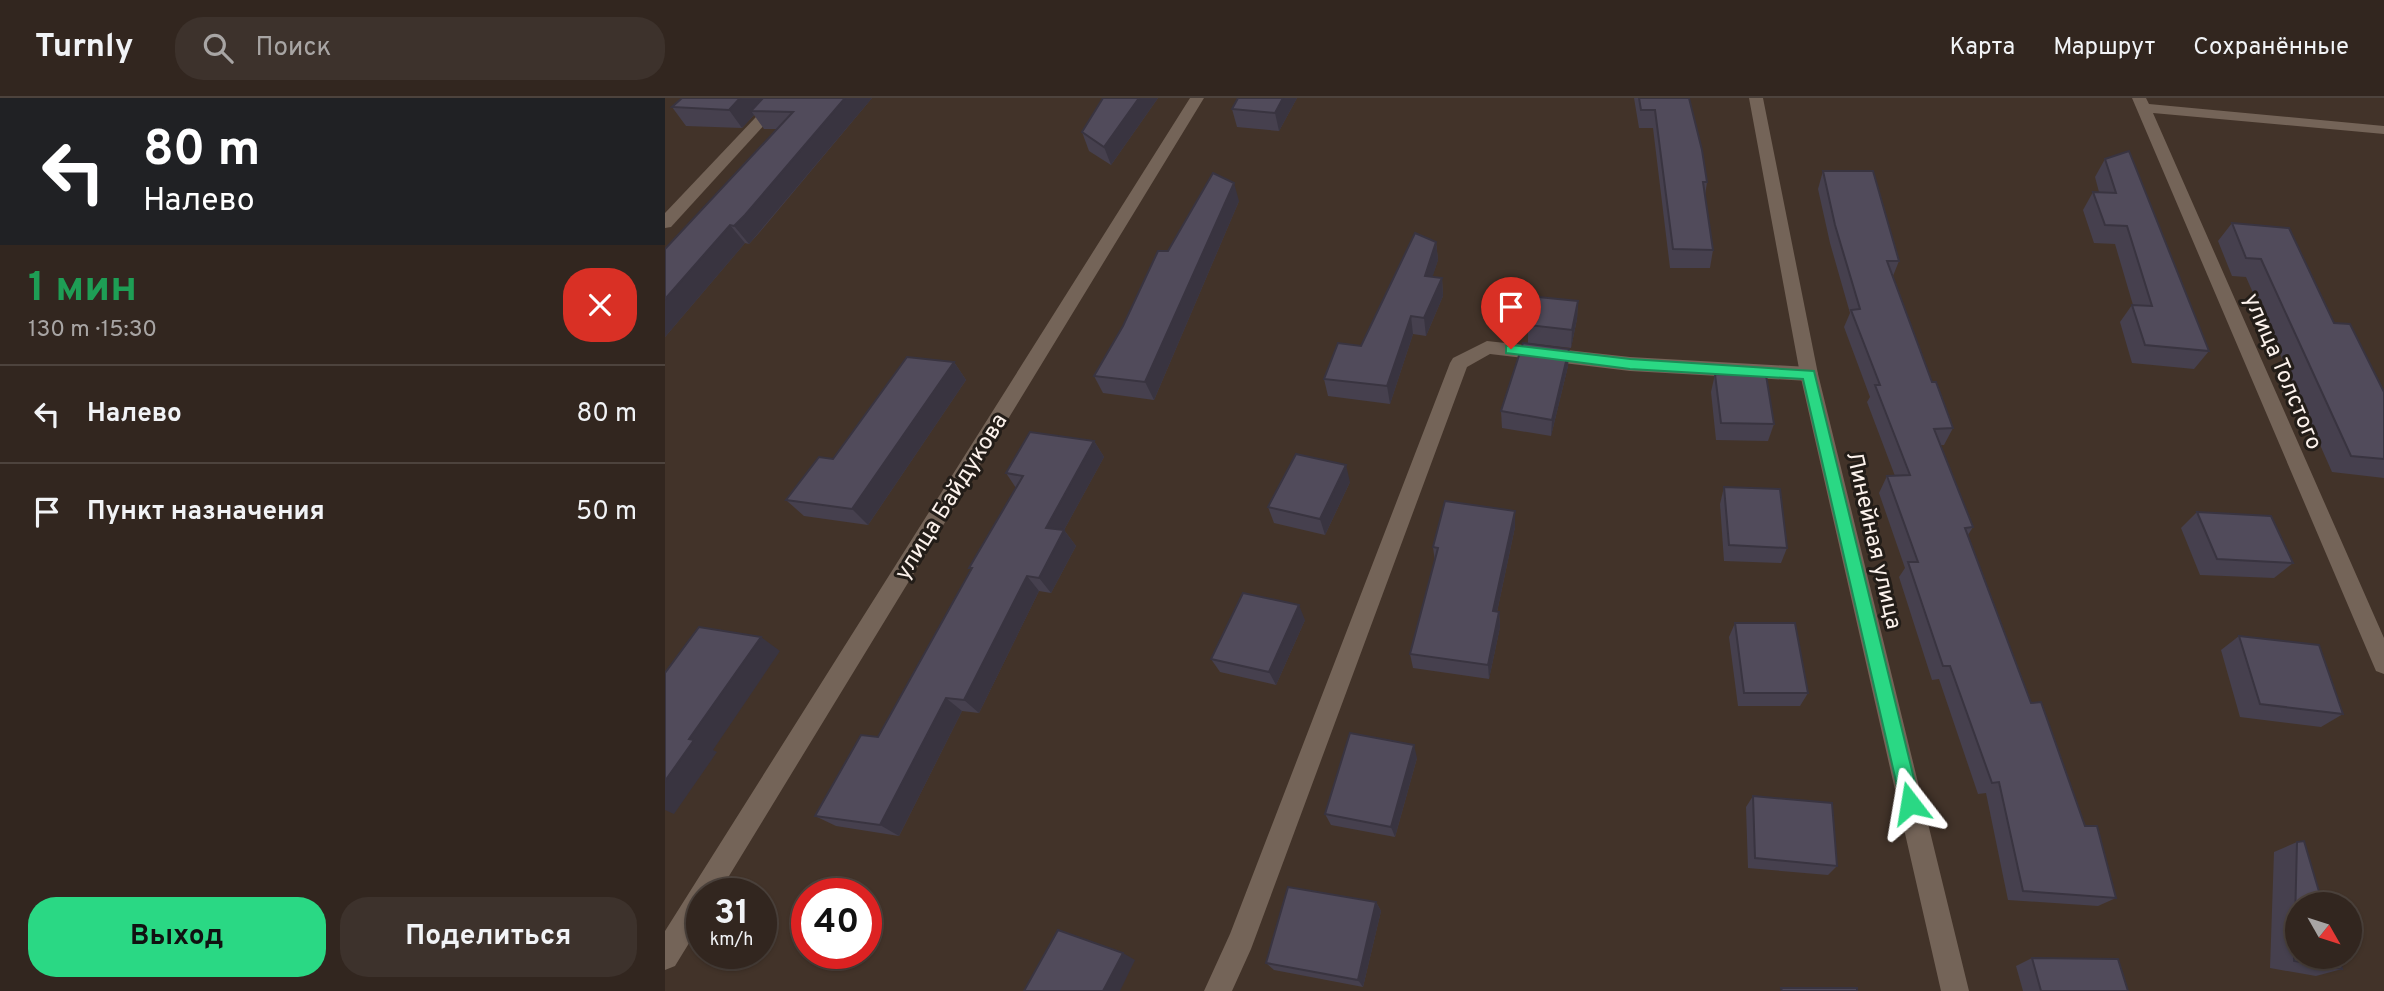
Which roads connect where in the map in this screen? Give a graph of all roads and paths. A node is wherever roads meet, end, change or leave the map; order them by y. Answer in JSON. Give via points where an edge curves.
{"nodes":[{"id":1,"x":782,"y":98,"type":"edge"},
{"id":2,"x":1197,"y":98,"type":"edge"},
{"id":3,"x":1756,"y":98,"type":"edge"},
{"id":4,"x":2141,"y":103,"type":"edge"},
{"id":5,"x":2384,"y":130,"type":"edge"},
{"id":6,"x":665,"y":223,"type":"edge"},
{"id":7,"x":1809,"y":374,"type":"junction"},
{"id":8,"x":2384,"y":664,"type":"edge"},
{"id":9,"x":714,"y":878,"type":"edge"},
{"id":10,"x":686,"y":923,"type":"edge"},
{"id":11,"x":665,"y":957,"type":"edge"},
{"id":12,"x":1218,"y":991,"type":"edge"},
{"id":13,"x":1955,"y":991,"type":"edge"}],
"edges":[{"from":1,"to":6,"type":"street"},
{"from":2,"to":9,"type":"street","name":"улица Байдукова"},
{"from":3,"to":7,"type":"street","name":"Линейная улица"},
{"from":4,"to":5,"type":"street"},
{"from":4,"to":8,"type":"street","name":"улица Толстого"},
{"from":7,"to":12,"type":"street","via":[[1630,364],[1487,347],[1459,363]]},
{"from":7,"to":13,"type":"street","name":"Линейная улица"},
{"from":10,"to":11,"type":"street","name":"улица Байдукова"}]}
